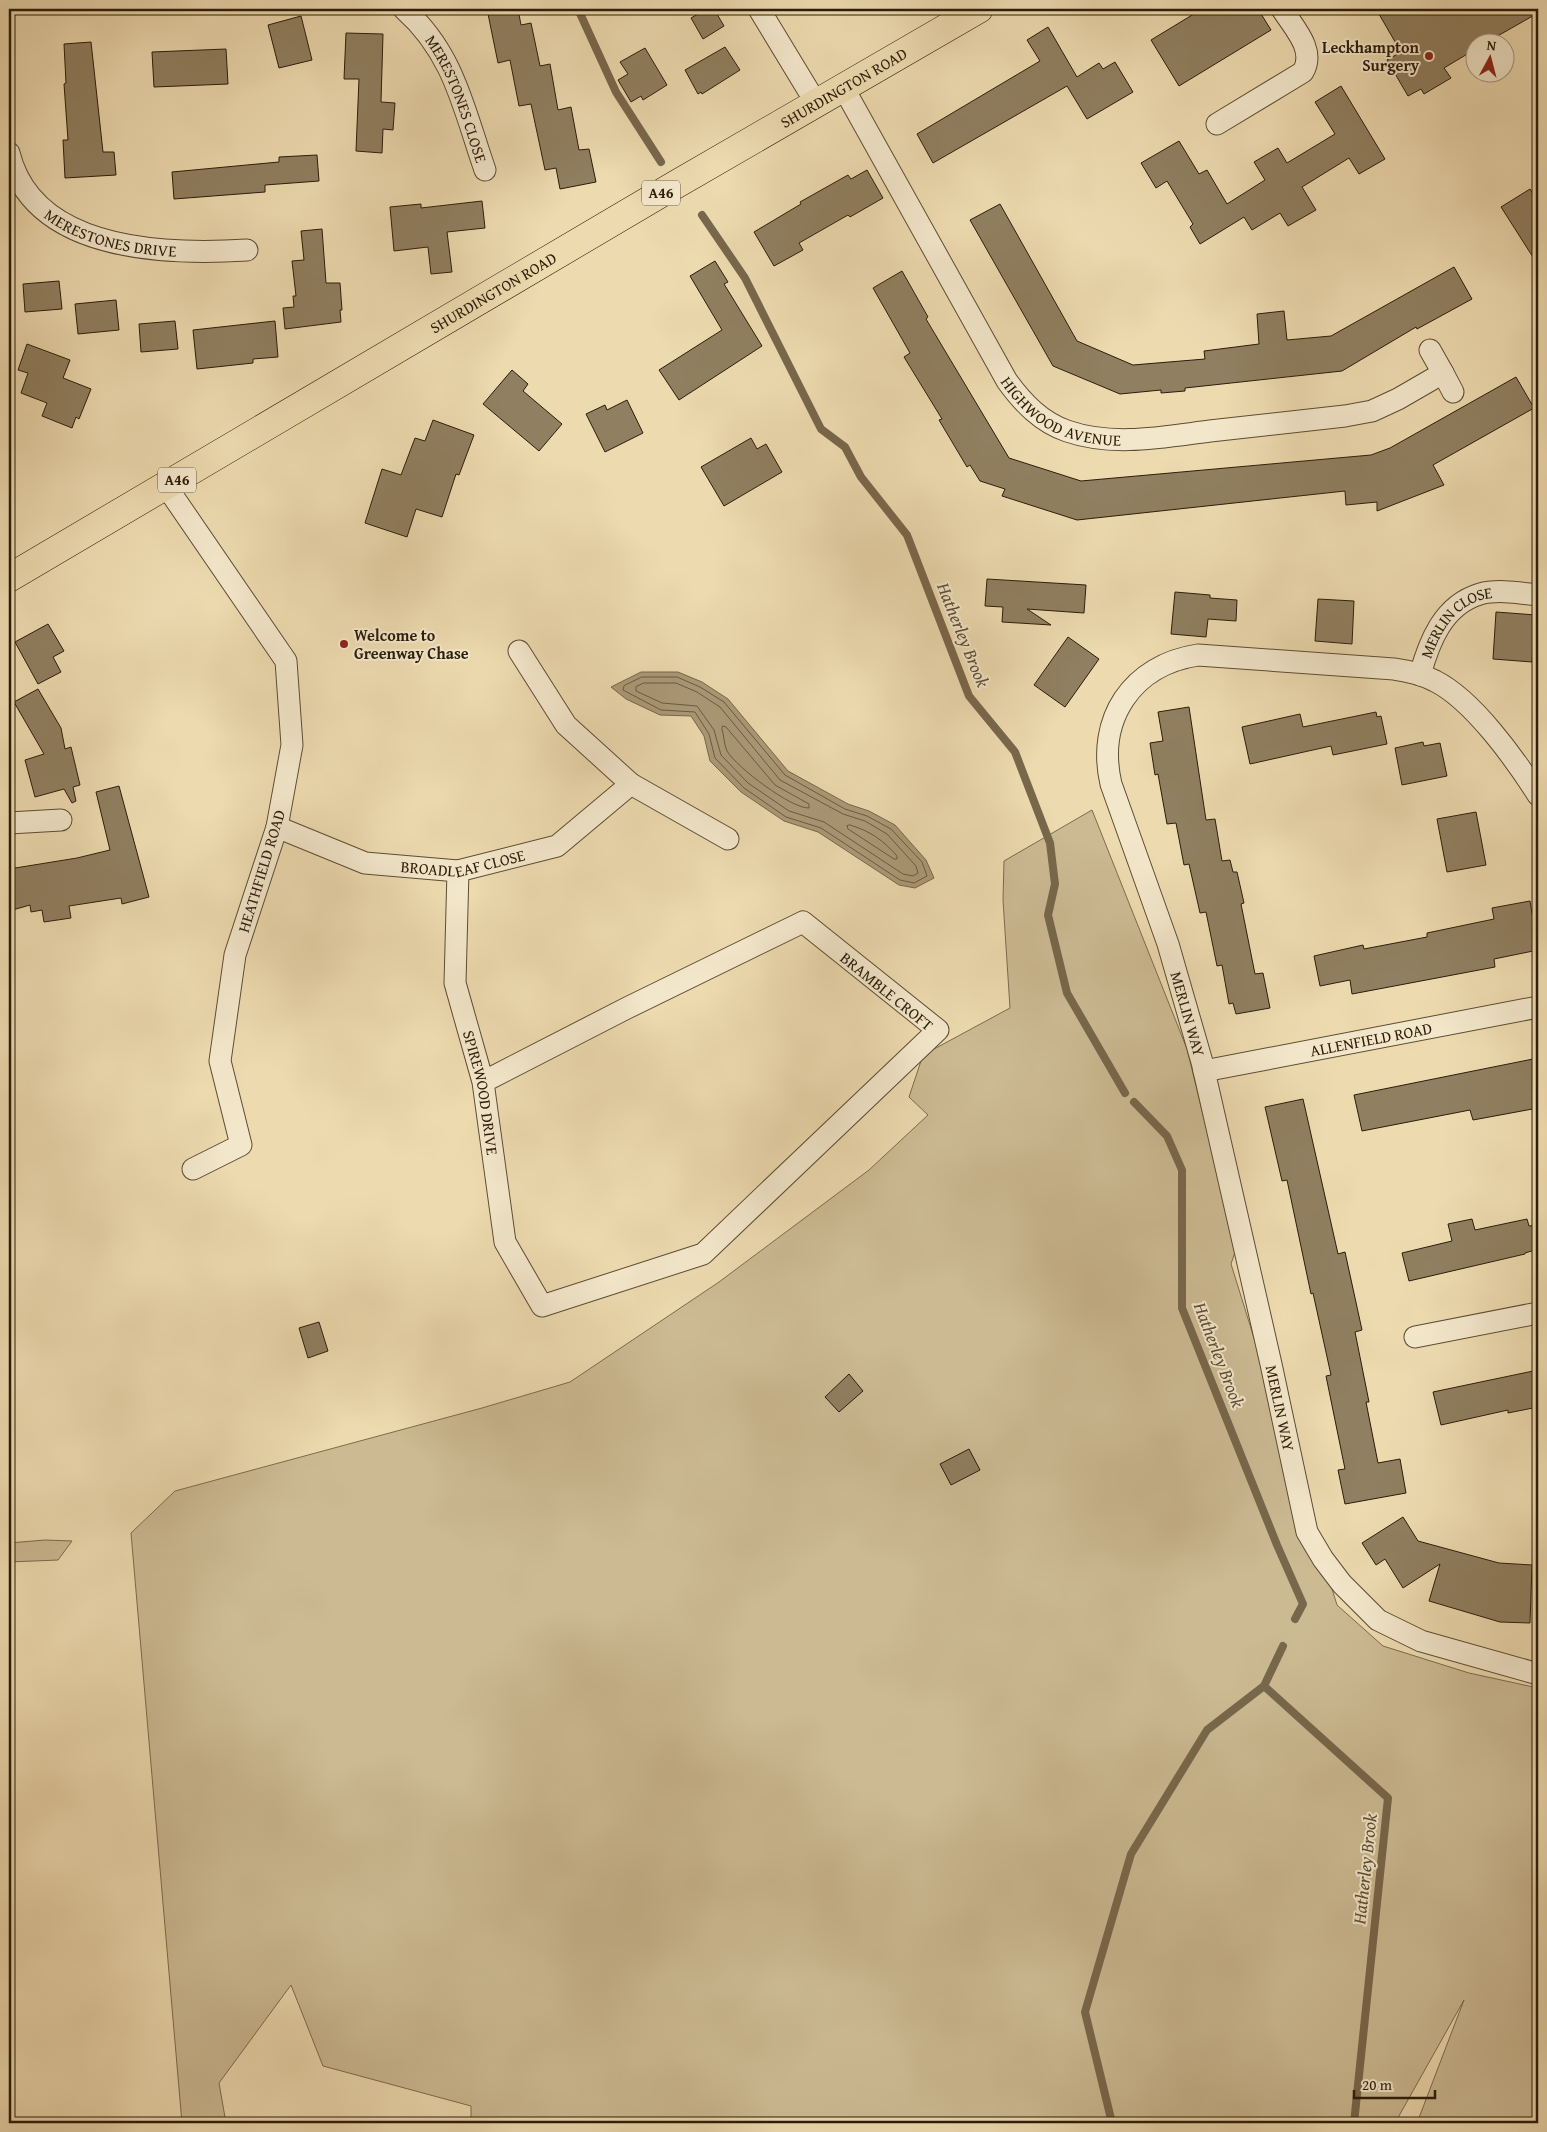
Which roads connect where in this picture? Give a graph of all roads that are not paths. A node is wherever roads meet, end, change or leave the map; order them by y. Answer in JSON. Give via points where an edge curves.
{"nodes":[{"id":1,"x":404,"y":9,"type":"edge"},
{"id":2,"x":759,"y":9,"type":"edge"},
{"id":3,"x":980,"y":9,"type":"edge"},
{"id":4,"x":1282,"y":9,"type":"edge"},
{"id":5,"x":843,"y":87,"type":"junction"},
{"id":6,"x":816,"y":103,"type":"junction"},
{"id":7,"x":1217,"y":124,"type":"dead end"},
{"id":8,"x":9,"y":153,"type":"edge"},
{"id":9,"x":485,"y":170,"type":"dead end"},
{"id":10,"x":247,"y":250,"type":"dead end"},
{"id":11,"x":1430,"y":350,"type":"dead end"},
{"id":12,"x":1443,"y":373,"type":"junction"},
{"id":13,"x":1453,"y":392,"type":"dead end"},
{"id":14,"x":166,"y":486,"type":"junction"},
{"id":15,"x":9,"y":578,"type":"edge"},
{"id":16,"x":1538,"y":595,"type":"edge"},
{"id":17,"x":520,"y":651,"type":"dead end"},
{"id":18,"x":1420,"y":675,"type":"junction"},
{"id":19,"x":631,"y":784,"type":"junction"},
{"id":20,"x":1538,"y":795,"type":"edge"},
{"id":21,"x":61,"y":820,"type":"dead end"},
{"id":22,"x":9,"y":823,"type":"edge"},
{"id":23,"x":277,"y":826,"type":"junction"},
{"id":24,"x":728,"y":839,"type":"dead end"},
{"id":25,"x":458,"y":871,"type":"junction"},
{"id":26,"x":1538,"y":1007,"type":"edge"},
{"id":27,"x":1204,"y":1071,"type":"junction"},
{"id":28,"x":483,"y":1082,"type":"junction"},
{"id":29,"x":193,"y":1169,"type":"dead end"},
{"id":30,"x":542,"y":1306,"type":"joint"},
{"id":31,"x":1538,"y":1313,"type":"edge"},
{"id":32,"x":1415,"y":1337,"type":"dead end"},
{"id":33,"x":1538,"y":1674,"type":"edge"}],
"edges":[{"from":1,"to":9,"type":"street","name":"MERESTONES CLOSE","via":[[432,37],[444,56]]},
{"from":2,"to":6,"type":"street"},
{"from":3,"to":5,"type":"main road","name":"SHURDINGTON ROAD","number":"A46"},
{"from":4,"to":7,"type":"street","via":[[1307,49],[1307,65],[1303,72]]},
{"from":5,"to":6,"type":"main road","name":"SHURDINGTON ROAD","number":"A46"},
{"from":5,"to":12,"type":"street","name":"HIGHWOOD AVENUE","via":[[1007,381],[1032,410],[1048,422],[1084,436],[1142,439],[1345,416],[1372,411],[1398,400]]},
{"from":6,"to":14,"type":"main road","name":"SHURDINGTON ROAD","number":"A46"},
{"from":8,"to":10,"type":"street","name":"MERESTONES DRIVE","via":[[16,174],[37,203],[51,216],[86,235],[161,250]]},
{"from":11,"to":12,"type":"street"},
{"from":12,"to":13,"type":"street"},
{"from":14,"to":15,"type":"main road","name":"SHURDINGTON ROAD","number":"A46"},
{"from":14,"to":23,"type":"street","name":"HEATHFIELD ROAD","via":[[286,662],[292,745]]},
{"from":16,"to":18,"type":"street","name":"MERLIN CLOSE","via":[[1480,594],[1455,608],[1436,630]]},
{"from":17,"to":19,"type":"street","via":[[566,726]]},
{"from":18,"to":20,"type":"street","name":"MERLIN WAY","via":[[1453,692],[1475,713]]},
{"from":18,"to":27,"type":"street","name":"MERLIN WAY","via":[[1394,669],[1198,655],[1169,662],[1152,671],[1124,696],[1106,748],[1110,784],[1168,944]]},
{"from":19,"to":24,"type":"street"},
{"from":19,"to":25,"type":"street","name":"BROADLEAF CLOSE","via":[[557,846]]},
{"from":21,"to":22,"type":"street"},
{"from":23,"to":25,"type":"street","name":"BROADLEAF CLOSE","via":[[365,863]]},
{"from":23,"to":29,"type":"street","name":"HEATHFIELD ROAD","via":[[234,956],[220,1061],[241,1145]]},
{"from":25,"to":28,"type":"street","name":"SPIREWOOD DRIVE","via":[[455,983]]},
{"from":26,"to":27,"type":"street","name":"ALLENFIELD ROAD"},
{"from":27,"to":33,"type":"street","name":"MERLIN WAY","via":[[1307,1532],[1342,1584],[1378,1620],[1421,1641]]},
{"from":28,"to":30,"type":"street","name":"SPIREWOOD DRIVE","via":[[505,1242]]},
{"from":28,"to":30,"type":"street","name":"BRAMBLE CROFT","via":[[803,922],[938,1030],[703,1254]]},
{"from":31,"to":32,"type":"street"}]}
